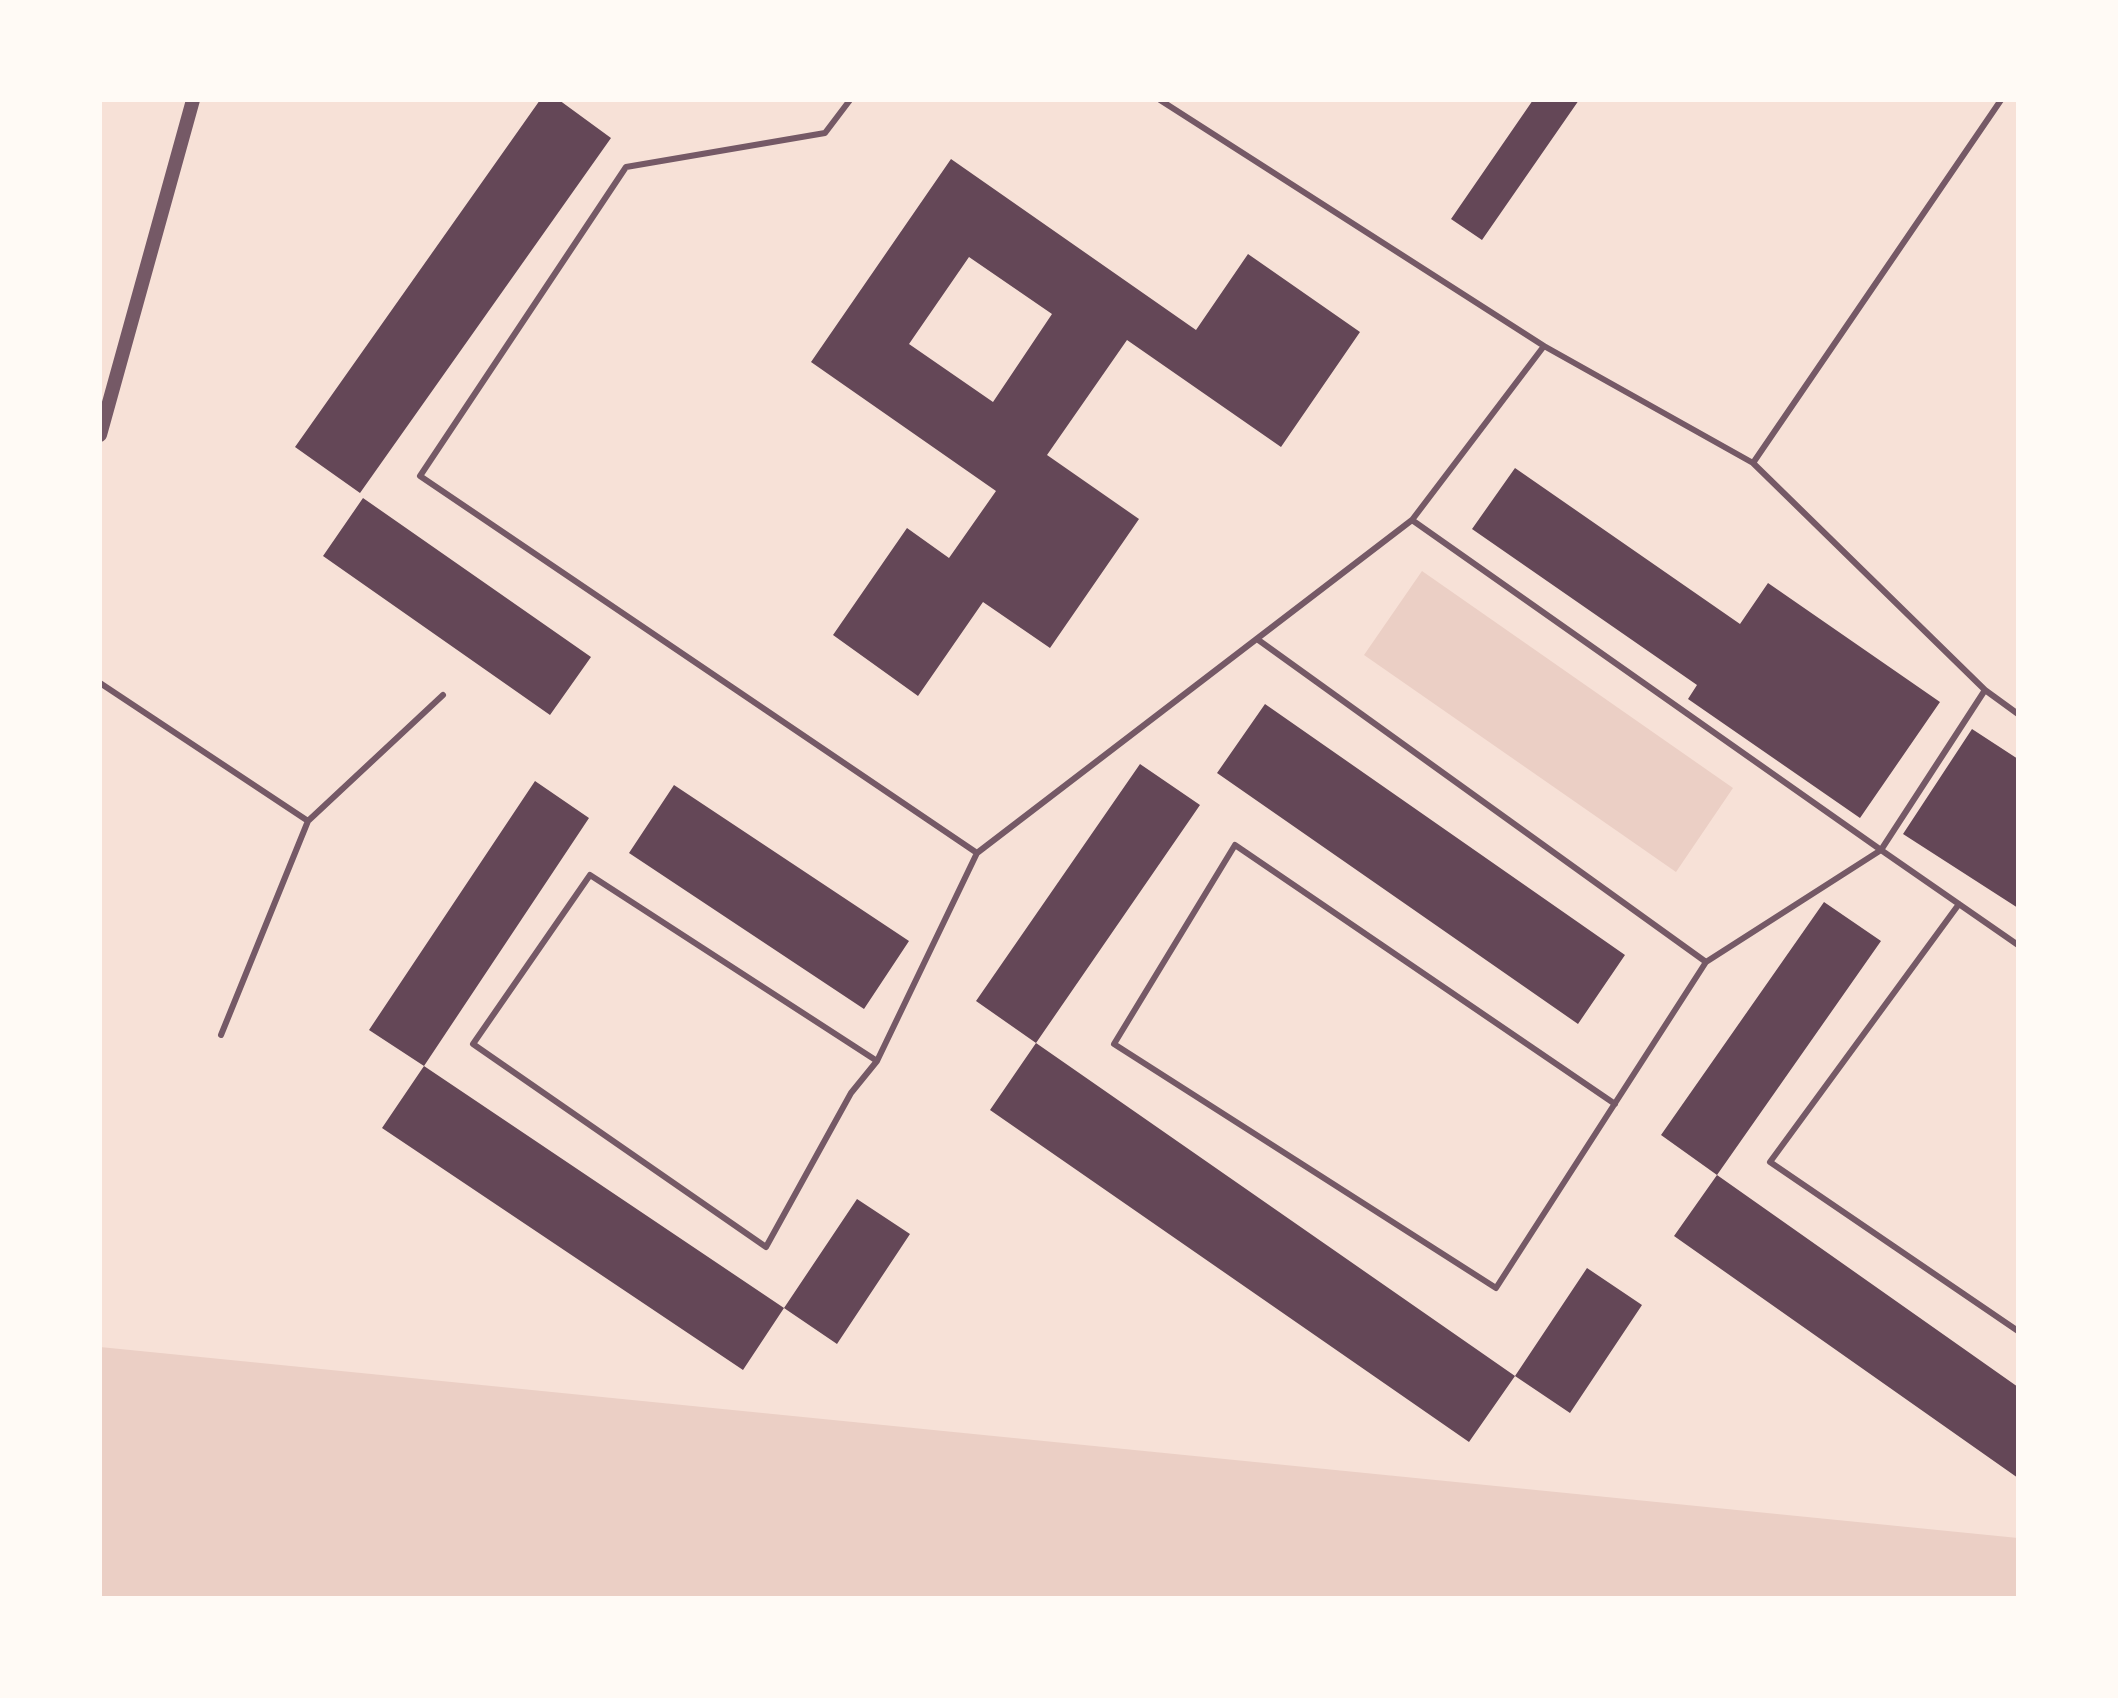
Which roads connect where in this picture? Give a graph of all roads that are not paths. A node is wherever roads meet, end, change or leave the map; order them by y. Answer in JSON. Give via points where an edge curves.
{"nodes":[{"id":1,"x":193,"y":100,"type":"edge"},
{"id":2,"x":850,"y":100,"type":"edge"},
{"id":3,"x":1160,"y":100,"type":"edge"},
{"id":4,"x":2001,"y":100,"type":"edge"},
{"id":5,"x":1544,"y":346,"type":"junction"},
{"id":6,"x":100,"y":435,"type":"edge"},
{"id":7,"x":1753,"y":463,"type":"junction"},
{"id":8,"x":1412,"y":520,"type":"junction"},
{"id":9,"x":1257,"y":639,"type":"junction"},
{"id":10,"x":100,"y":683,"type":"edge"},
{"id":11,"x":1985,"y":690,"type":"junction"},
{"id":12,"x":443,"y":695,"type":"dead end"},
{"id":13,"x":2018,"y":714,"type":"edge"},
{"id":14,"x":308,"y":821,"type":"junction"},
{"id":15,"x":1881,"y":850,"type":"junction"},
{"id":16,"x":977,"y":853,"type":"junction"},
{"id":17,"x":1959,"y":904,"type":"junction"},
{"id":18,"x":2018,"y":945,"type":"edge"},
{"id":19,"x":1706,"y":962,"type":"junction"},
{"id":20,"x":221,"y":1035,"type":"dead end"},
{"id":21,"x":877,"y":1061,"type":"junction"},
{"id":22,"x":1615,"y":1104,"type":"junction"},
{"id":23,"x":2018,"y":1331,"type":"edge"}],
"edges":[{"from":1,"to":6,"type":"street"},
{"from":2,"to":16,"type":"lane","via":[[825,133],[626,167],[420,476]]},
{"from":3,"to":5,"type":"lane"},
{"from":4,"to":7,"type":"lane"},
{"from":5,"to":7,"type":"lane"},
{"from":5,"to":8,"type":"lane"},
{"from":7,"to":11,"type":"lane"},
{"from":8,"to":9,"type":"lane"},
{"from":8,"to":15,"type":"lane"},
{"from":9,"to":16,"type":"lane"},
{"from":9,"to":19,"type":"lane"},
{"from":10,"to":14,"type":"lane"},
{"from":11,"to":13,"type":"lane"},
{"from":11,"to":15,"type":"lane"},
{"from":12,"to":14,"type":"lane"},
{"from":14,"to":20,"type":"lane"},
{"from":15,"to":17,"type":"lane"},
{"from":15,"to":19,"type":"lane"},
{"from":16,"to":21,"type":"lane"},
{"from":17,"to":18,"type":"lane"},
{"from":17,"to":23,"type":"lane","via":[[1770,1162]]},
{"from":19,"to":22,"type":"lane"},
{"from":21,"to":21,"type":"lane","via":[[851,1093],[766,1247],[473,1044],[590,875]]},
{"from":22,"to":22,"type":"lane","via":[[1496,1288],[1114,1044],[1235,845]]}]}
